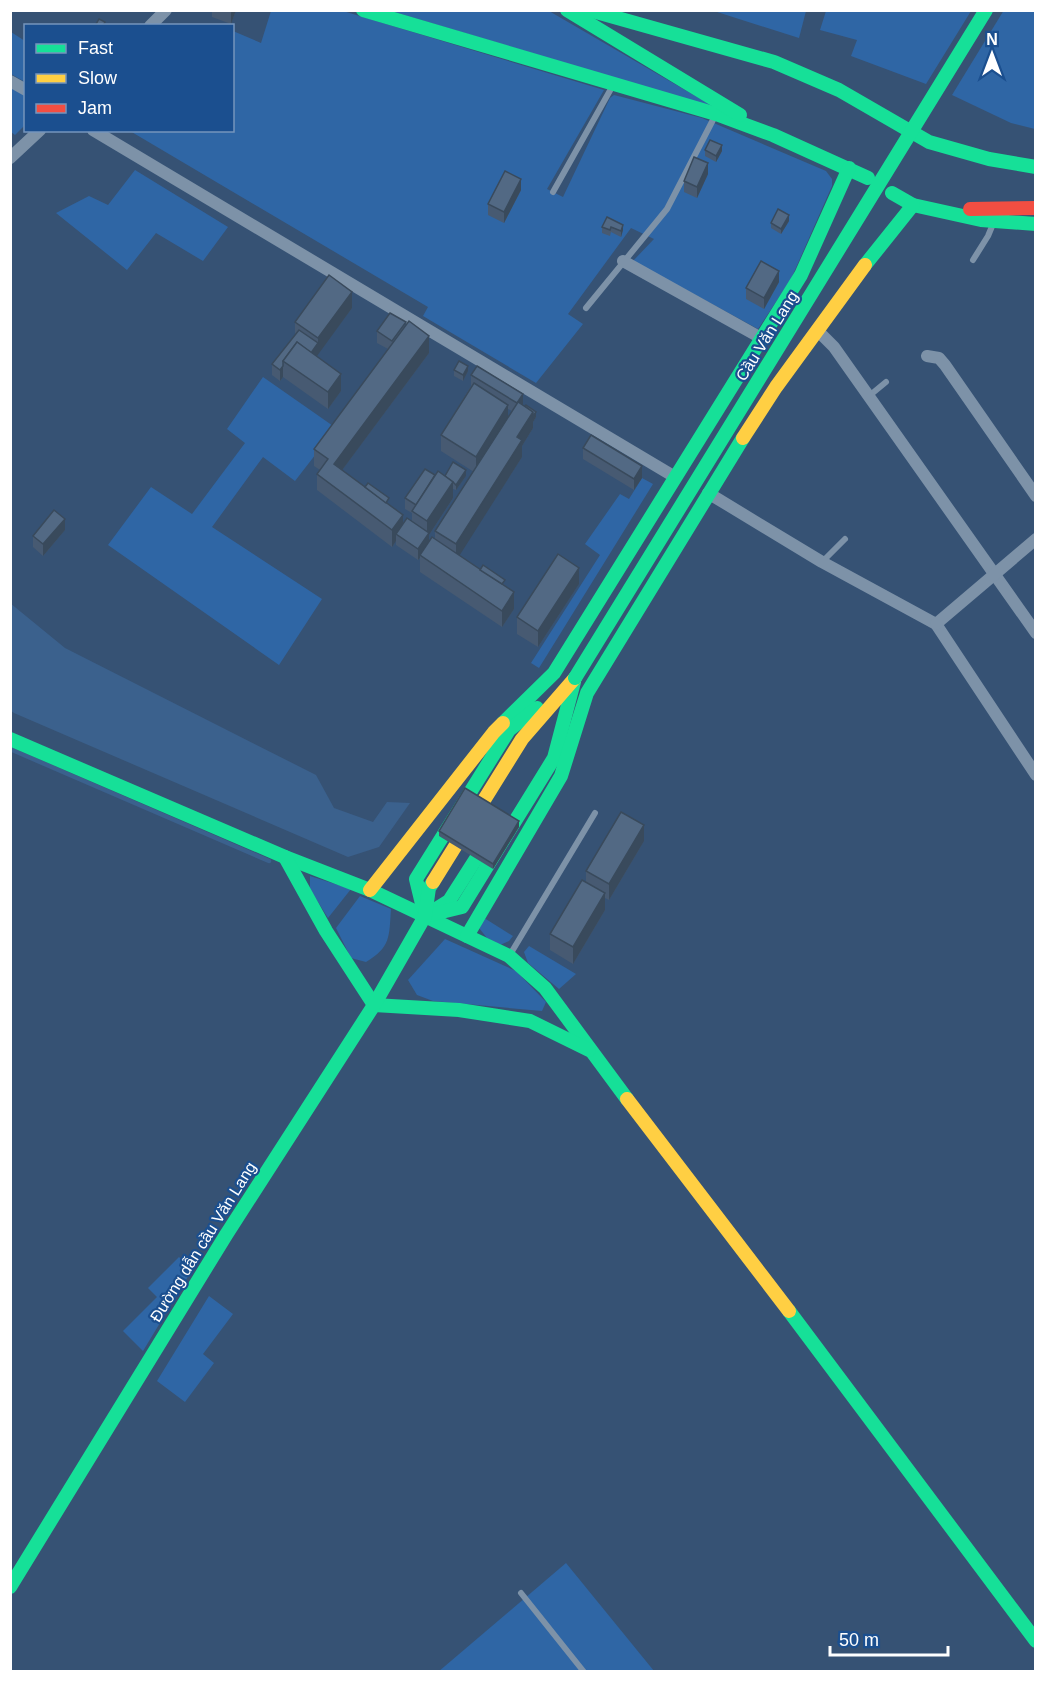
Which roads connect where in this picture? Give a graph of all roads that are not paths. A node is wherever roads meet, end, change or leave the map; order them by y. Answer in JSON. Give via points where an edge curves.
{"nodes":[{"id":1,"x":165,"y":10,"type":"edge"},
{"id":2,"x":363,"y":10,"type":"edge"},
{"id":3,"x":567,"y":10,"type":"edge"},
{"id":4,"x":589,"y":10,"type":"edge"},
{"id":5,"x":986,"y":10,"type":"edge"},
{"id":6,"x":152,"y":24,"type":"edge"},
{"id":7,"x":10,"y":81,"type":"edge"},
{"id":8,"x":614,"y":84,"type":"junction"},
{"id":9,"x":24,"y":89,"type":"edge"},
{"id":10,"x":716,"y":114,"type":"junction"},
{"id":11,"x":38,"y":132,"type":"edge"},
{"id":12,"x":96,"y":132,"type":"edge"},
{"id":13,"x":773,"y":135,"type":"junction"},
{"id":14,"x":10,"y":158,"type":"edge"},
{"id":15,"x":1035,"y":167,"type":"edge"},
{"id":16,"x":849,"y":168,"type":"junction"},
{"id":17,"x":868,"y":178,"type":"dead end"},
{"id":18,"x":554,"y":192,"type":"dead end"},
{"id":19,"x":891,"y":193,"type":"dead end"},
{"id":20,"x":913,"y":205,"type":"junction"},
{"id":21,"x":1035,"y":208,"type":"edge"},
{"id":22,"x":932,"y":209,"type":"junction"},
{"id":23,"x":994,"y":221,"type":"junction"},
{"id":24,"x":1035,"y":224,"type":"edge"},
{"id":25,"x":973,"y":260,"type":"dead end"},
{"id":26,"x":622,"y":261,"type":"junction"},
{"id":27,"x":586,"y":308,"type":"dead end"},
{"id":28,"x":817,"y":330,"type":"junction"},
{"id":29,"x":763,"y":339,"type":"junction"},
{"id":30,"x":927,"y":356,"type":"dead end"},
{"id":31,"x":886,"y":382,"type":"dead end"},
{"id":32,"x":869,"y":396,"type":"junction"},
{"id":33,"x":675,"y":477,"type":"junction"},
{"id":34,"x":708,"y":493,"type":"junction"},
{"id":35,"x":1035,"y":496,"type":"edge"},
{"id":36,"x":845,"y":539,"type":"dead end"},
{"id":37,"x":1035,"y":539,"type":"edge"},
{"id":38,"x":822,"y":562,"type":"junction"},
{"id":39,"x":994,"y":574,"type":"junction"},
{"id":40,"x":936,"y":624,"type":"junction"},
{"id":41,"x":1035,"y":633,"type":"edge"},
{"id":42,"x":575,"y":678,"type":"junction"},
{"id":43,"x":10,"y":739,"type":"edge"},
{"id":44,"x":1035,"y":775,"type":"edge"},
{"id":45,"x":595,"y":813,"type":"dead end"},
{"id":46,"x":285,"y":857,"type":"junction"},
{"id":47,"x":370,"y":890,"type":"junction"},
{"id":48,"x":425,"y":916,"type":"junction"},
{"id":49,"x":467,"y":936,"type":"junction"},
{"id":50,"x":509,"y":956,"type":"junction"},
{"id":51,"x":374,"y":1005,"type":"junction"},
{"id":52,"x":589,"y":1050,"type":"junction"},
{"id":53,"x":10,"y":1587,"type":"edge"},
{"id":54,"x":521,"y":1593,"type":"dead end"},
{"id":55,"x":1035,"y":1641,"type":"edge"},
{"id":56,"x":584,"y":1671,"type":"edge"}],
"edges":[{"from":1,"to":6,"type":"street"},
{"from":2,"to":8,"type":"main road"},
{"from":3,"to":13,"type":"main road"},
{"from":4,"to":15,"type":"main road","via":[[774,62],[839,90],[929,142]]},
{"from":5,"to":42,"type":"main road","name":"Cầu Văn Lang","bridge":true},
{"from":7,"to":9,"type":"street"},
{"from":8,"to":10,"type":"main road"},
{"from":8,"to":18,"type":"lane"},
{"from":10,"to":13,"type":"main road"},
{"from":10,"to":26,"type":"lane","via":[[667,209]]},
{"from":11,"to":14,"type":"street"},
{"from":12,"to":33,"type":"street"},
{"from":13,"to":16,"type":"main road"},
{"from":16,"to":17,"type":"main road"},
{"from":16,"to":29,"type":"main road","via":[[801,275]]},
{"from":19,"to":20,"type":"main road"},
{"from":20,"to":22,"type":"main road"},
{"from":20,"to":28,"type":"main road"},
{"from":21,"to":22,"type":"main road"},
{"from":22,"to":23,"type":"main road"},
{"from":23,"to":24,"type":"main road"},
{"from":23,"to":25,"type":"lane"},
{"from":26,"to":27,"type":"lane"},
{"from":26,"to":29,"type":"street"},
{"from":28,"to":32,"type":"street"},
{"from":28,"to":34,"type":"main road"},
{"from":29,"to":33,"type":"main road"},
{"from":30,"to":35,"type":"street","via":[[939,357]]},
{"from":31,"to":32,"type":"lane"},
{"from":32,"to":39,"type":"street"},
{"from":33,"to":47,"type":"main road","via":[[554,673],[494,732]]},
{"from":34,"to":38,"type":"street"},
{"from":34,"to":49,"type":"main road","via":[[587,693],[561,776]]},
{"from":36,"to":38,"type":"lane"},
{"from":37,"to":39,"type":"street"},
{"from":38,"to":40,"type":"street"},
{"from":39,"to":40,"type":"street"},
{"from":39,"to":41,"type":"street"},
{"from":40,"to":44,"type":"street"},
{"from":42,"to":48,"type":"main road","via":[[522,739],[429,888]]},
{"from":42,"to":48,"type":"main road","via":[[543,751],[489,839],[449,901]]},
{"from":43,"to":46,"type":"main road"},
{"from":45,"to":50,"type":"lane"},
{"from":46,"to":47,"type":"main road"},
{"from":46,"to":51,"type":"main road"},
{"from":47,"to":48,"type":"main road"},
{"from":48,"to":49,"type":"main road"},
{"from":48,"to":51,"type":"main road","name":"Đường dẫn cầu Văn Lang"},
{"from":49,"to":50,"type":"main road"},
{"from":50,"to":52,"type":"main road","via":[[545,988]]},
{"from":51,"to":52,"type":"main road","via":[[459,1010],[530,1021]]},
{"from":51,"to":53,"type":"main road","name":"Đường dẫn cầu Văn Lang","via":[[226,1235]]},
{"from":52,"to":55,"type":"main road","via":[[808,1335]]},
{"from":54,"to":56,"type":"lane"}]}
